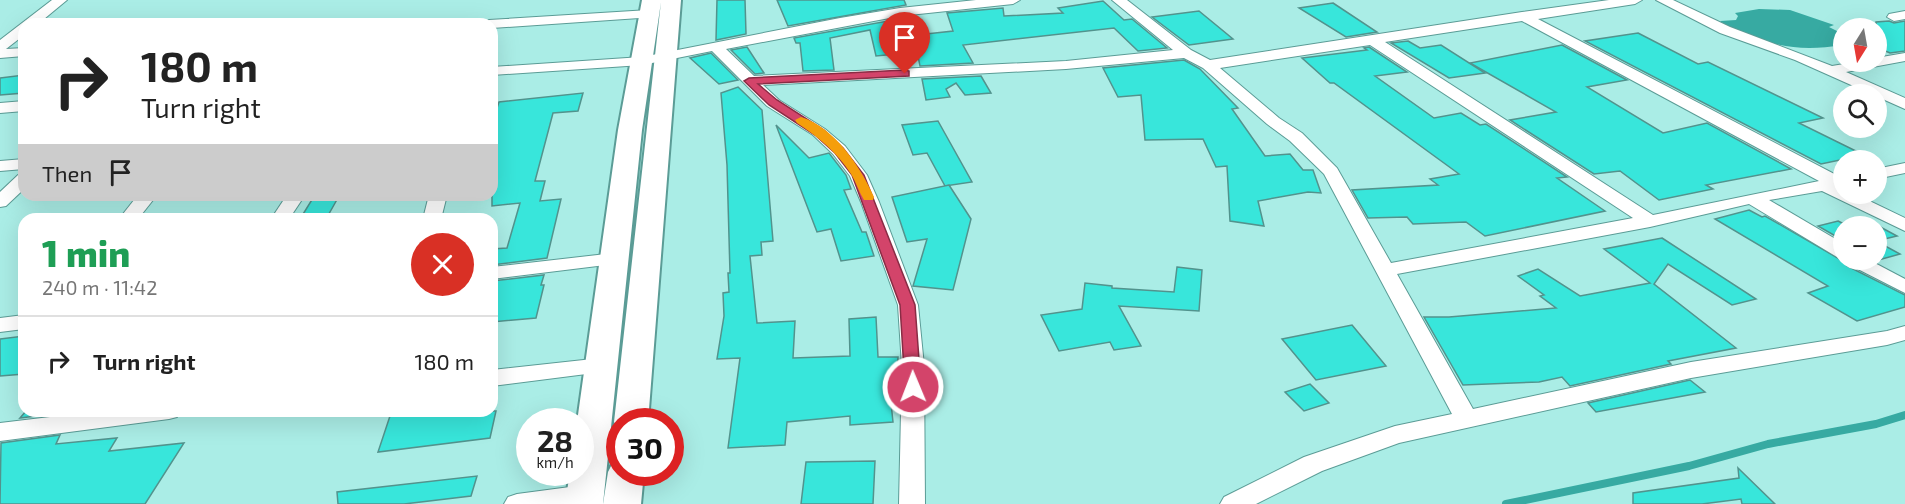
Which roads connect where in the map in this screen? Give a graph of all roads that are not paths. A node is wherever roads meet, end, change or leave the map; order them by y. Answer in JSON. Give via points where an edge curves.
{"nodes":[{"id":1,"x":60,"y":0,"type":"edge"},
{"id":2,"x":1013,"y":0,"type":"edge"},
{"id":3,"x":1119,"y":0,"type":"edge"},
{"id":4,"x":1635,"y":0,"type":"edge"},
{"id":5,"x":1663,"y":0,"type":"edge"},
{"id":6,"x":657,"y":5,"type":"edge"},
{"id":7,"x":1522,"y":16,"type":"junction"},
{"id":8,"x":37,"y":18,"type":"edge"},
{"id":9,"x":498,"y":23,"type":"edge"},
{"id":10,"x":18,"y":33,"type":"edge"},
{"id":11,"x":1372,"y":40,"type":"junction"},
{"id":12,"x":0,"y":47,"type":"edge"},
{"id":13,"x":716,"y":47,"type":"junction"},
{"id":14,"x":18,"y":52,"type":"edge"},
{"id":15,"x":1186,"y":53,"type":"junction"},
{"id":16,"x":0,"y":54,"type":"edge"},
{"id":17,"x":1905,"y":57,"type":"edge"},
{"id":18,"x":654,"y":58,"type":"junction"},
{"id":19,"x":1887,"y":60,"type":"edge"},
{"id":20,"x":1208,"y":65,"type":"junction"},
{"id":21,"x":1833,"y":70,"type":"edge"},
{"id":22,"x":498,"y":71,"type":"edge"},
{"id":23,"x":1837,"y":72,"type":"edge"},
{"id":24,"x":749,"y":81,"type":"junction"},
{"id":25,"x":1905,"y":104,"type":"edge"},
{"id":26,"x":18,"y":106,"type":"edge"},
{"id":27,"x":0,"y":108,"type":"edge"},
{"id":28,"x":18,"y":164,"type":"edge"},
{"id":29,"x":0,"y":166,"type":"edge"},
{"id":30,"x":1905,"y":168,"type":"edge"},
{"id":31,"x":1887,"y":172,"type":"edge"},
{"id":32,"x":1833,"y":182,"type":"edge"},
{"id":33,"x":1833,"y":183,"type":"edge"},
{"id":34,"x":18,"y":185,"type":"edge"},
{"id":35,"x":1752,"y":198,"type":"junction"},
{"id":36,"x":143,"y":201,"type":"edge"},
{"id":37,"x":0,"y":202,"type":"edge"},
{"id":38,"x":1870,"y":204,"type":"edge"},
{"id":39,"x":133,"y":213,"type":"edge"},
{"id":40,"x":1650,"y":221,"type":"junction"},
{"id":41,"x":1905,"y":225,"type":"edge"},
{"id":42,"x":1833,"y":246,"type":"edge"},
{"id":43,"x":615,"y":260,"type":"junction"},
{"id":44,"x":1385,"y":270,"type":"junction"},
{"id":45,"x":1874,"y":270,"type":"edge"},
{"id":46,"x":498,"y":272,"type":"edge"},
{"id":47,"x":1905,"y":287,"type":"edge"},
{"id":48,"x":18,"y":323,"type":"edge"},
{"id":49,"x":0,"y":325,"type":"edge"},
{"id":50,"x":1905,"y":333,"type":"edge"},
{"id":51,"x":602,"y":366,"type":"junction"},
{"id":52,"x":498,"y":377,"type":"edge"},
{"id":53,"x":632,"y":408,"type":"edge"},
{"id":54,"x":120,"y":417,"type":"edge"},
{"id":55,"x":1467,"y":419,"type":"junction"},
{"id":56,"x":0,"y":432,"type":"edge"},
{"id":57,"x":624,"y":486,"type":"edge"},
{"id":58,"x":585,"y":500,"type":"edge"},
{"id":59,"x":517,"y":504,"type":"edge"},
{"id":60,"x":622,"y":504,"type":"edge"},
{"id":61,"x":912,"y":504,"type":"edge"},
{"id":62,"x":1233,"y":504,"type":"edge"}],
"edges":[{"from":1,"to":8,"type":"street"},
{"from":2,"to":13,"type":"street","via":[[900,12]]},
{"from":3,"to":15,"type":"street"},
{"from":4,"to":7,"type":"street"},
{"from":5,"to":21,"type":"street","via":[[1734,34]]},
{"from":6,"to":9,"type":"street"},
{"from":6,"to":18,"type":"main road"},
{"from":7,"to":11,"type":"street"},
{"from":7,"to":32,"type":"street"},
{"from":10,"to":12,"type":"street"},
{"from":11,"to":20,"type":"street"},
{"from":11,"to":40,"type":"street"},
{"from":13,"to":18,"type":"street"},
{"from":13,"to":24,"type":"street"},
{"from":14,"to":16,"type":"street"},
{"from":15,"to":20,"type":"street"},
{"from":15,"to":24,"type":"street","via":[[1066,65]]},
{"from":17,"to":19,"type":"street"},
{"from":18,"to":22,"type":"street"},
{"from":18,"to":43,"type":"main road","via":[[630,130]]},
{"from":18,"to":53,"type":"main road"},
{"from":20,"to":44,"type":"street","via":[[1296,137],[1331,172]]},
{"from":23,"to":25,"type":"street"},
{"from":24,"to":61,"type":"street","via":[[839,150],[858,175],[870,202],[908,305],[913,366]]},
{"from":26,"to":27,"type":"street"},
{"from":28,"to":29,"type":"street"},
{"from":30,"to":31,"type":"street"},
{"from":33,"to":35,"type":"street"},
{"from":34,"to":37,"type":"street"},
{"from":35,"to":40,"type":"street"},
{"from":35,"to":42,"type":"street"},
{"from":36,"to":39,"type":"street"},
{"from":38,"to":41,"type":"street"},
{"from":40,"to":44,"type":"street"},
{"from":43,"to":46,"type":"street"},
{"from":43,"to":51,"type":"main road"},
{"from":44,"to":55,"type":"street"},
{"from":45,"to":47,"type":"street"},
{"from":48,"to":49,"type":"street"},
{"from":50,"to":55,"type":"street","via":[[1691,370]]},
{"from":51,"to":52,"type":"street"},
{"from":51,"to":58,"type":"main road"},
{"from":54,"to":56,"type":"street"},
{"from":55,"to":62,"type":"street","via":[[1395,435],[1339,454]]},
{"from":57,"to":60,"type":"main road"},
{"from":58,"to":59,"type":"street"}]}
